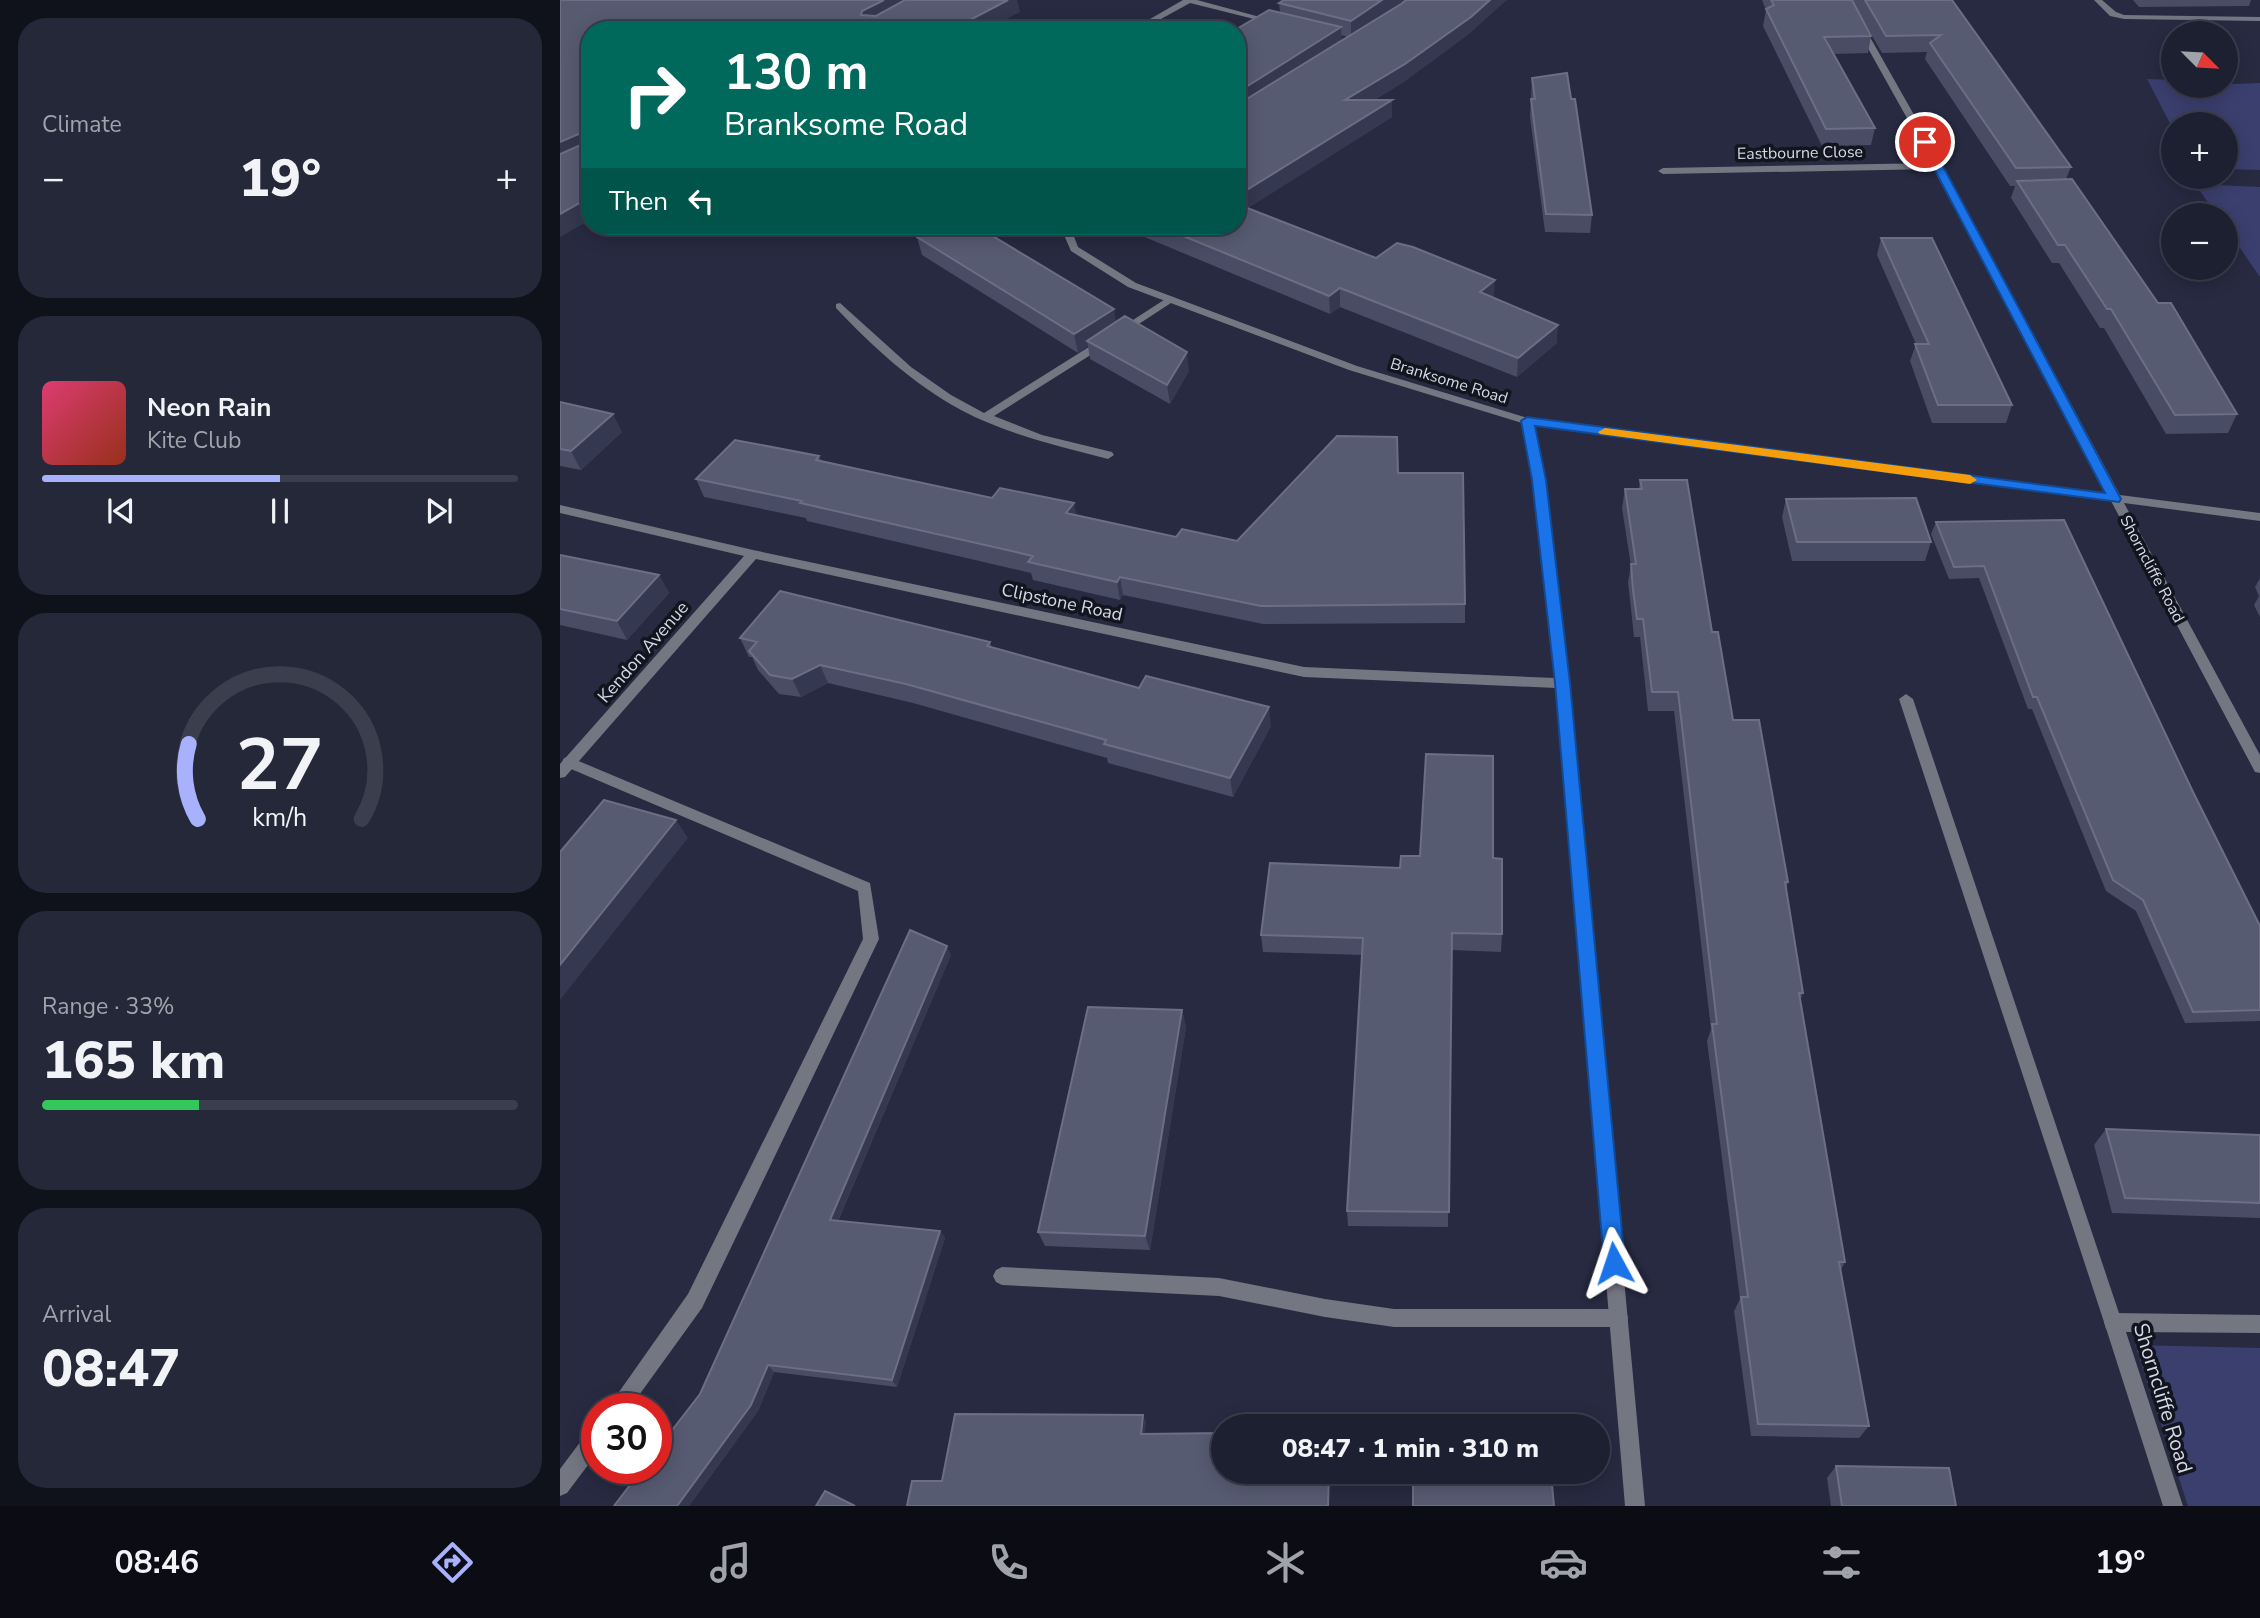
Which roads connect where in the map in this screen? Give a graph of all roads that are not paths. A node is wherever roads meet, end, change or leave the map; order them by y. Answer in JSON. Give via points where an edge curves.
{"nodes":[{"id":1,"x":1188,"y":0,"type":"edge"},
{"id":2,"x":1845,"y":0,"type":"edge"},
{"id":3,"x":2098,"y":0,"type":"edge"},
{"id":4,"x":2260,"y":19,"type":"edge"},
{"id":5,"x":1151,"y":21,"type":"edge"},
{"id":6,"x":1279,"y":23,"type":"edge"},
{"id":7,"x":1938,"y":166,"type":"junction"},
{"id":8,"x":1663,"y":171,"type":"dead end"},
{"id":9,"x":1068,"y":235,"type":"edge"},
{"id":10,"x":1170,"y":299,"type":"junction"},
{"id":11,"x":840,"y":306,"type":"dead end"},
{"id":12,"x":985,"y":417,"type":"junction"},
{"id":13,"x":1527,"y":421,"type":"junction"},
{"id":14,"x":1108,"y":455,"type":"dead end"},
{"id":15,"x":2114,"y":499,"type":"junction"},
{"id":16,"x":560,"y":509,"type":"edge"},
{"id":17,"x":2260,"y":517,"type":"edge"},
{"id":18,"x":753,"y":554,"type":"junction"},
{"id":19,"x":1562,"y":683,"type":"junction"},
{"id":20,"x":1906,"y":699,"type":"dead end"},
{"id":21,"x":565,"y":768,"type":"edge"},
{"id":22,"x":2260,"y":768,"type":"edge"},
{"id":23,"x":1002,"y":1276,"type":"dead end"},
{"id":24,"x":1619,"y":1318,"type":"junction"},
{"id":25,"x":2113,"y":1322,"type":"junction"},
{"id":26,"x":2260,"y":1324,"type":"edge"},
{"id":27,"x":629,"y":1393,"type":"edge"},
{"id":28,"x":581,"y":1458,"type":"edge"},
{"id":29,"x":560,"y":1486,"type":"edge"},
{"id":30,"x":1635,"y":1506,"type":"edge"},
{"id":31,"x":2173,"y":1506,"type":"edge"}],
"edges":[{"from":1,"to":5,"type":"street"},
{"from":1,"to":6,"type":"street"},
{"from":2,"to":7,"type":"street","name":"Shorncliffe Road"},
{"from":3,"to":4,"type":"street","via":[[2124,17]]},
{"from":7,"to":8,"type":"street","name":"Eastbourne Close"},
{"from":7,"to":15,"type":"street","name":"Shorncliffe Road"},
{"from":9,"to":10,"type":"street","name":"Branksome Road","via":[[1073,249],[1132,285]]},
{"from":10,"to":12,"type":"street"},
{"from":10,"to":13,"type":"street","name":"Branksome Road","via":[[1353,368]]},
{"from":11,"to":12,"type":"street","via":[[890,354],[956,404]]},
{"from":12,"to":14,"type":"street","via":[[1038,438]]},
{"from":13,"to":15,"type":"street","name":"Branksome Road"},
{"from":13,"to":19,"type":"street","via":[[1539,480]]},
{"from":15,"to":17,"type":"street","name":"Branksome Road"},
{"from":15,"to":22,"type":"street","name":"Shorncliffe Road"},
{"from":16,"to":18,"type":"street","name":"Clipstone Road"},
{"from":18,"to":19,"type":"street","name":"Clipstone Road","via":[[1304,672]]},
{"from":18,"to":21,"type":"street","name":"Kendon Avenue"},
{"from":19,"to":24,"type":"street"},
{"from":20,"to":25,"type":"street"},
{"from":21,"to":27,"type":"street","via":[[865,887],[870,939],[695,1301]]},
{"from":23,"to":24,"type":"street","via":[[1219,1287],[1394,1318]]},
{"from":24,"to":30,"type":"street"},
{"from":25,"to":26,"type":"street","name":"Shorncliffe Road"},
{"from":25,"to":31,"type":"street","name":"Shorncliffe Road"},
{"from":28,"to":29,"type":"street"}]}
